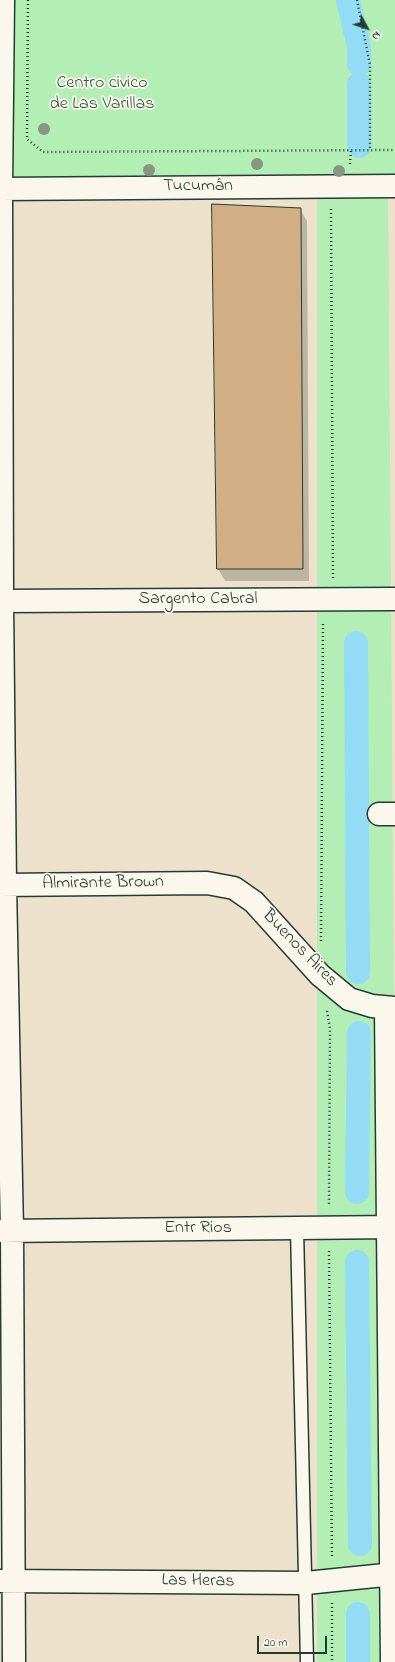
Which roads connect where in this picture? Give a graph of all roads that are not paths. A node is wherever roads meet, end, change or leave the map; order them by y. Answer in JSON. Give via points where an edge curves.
{"nodes":[{"id":1,"x":3,"y":0,"type":"edge"},
{"id":2,"x":395,"y":186,"type":"edge"},
{"id":3,"x":1,"y":189,"type":"edge"},
{"id":4,"x":395,"y":599,"type":"edge"},
{"id":5,"x":1,"y":600,"type":"edge"},
{"id":6,"x":207,"y":883,"type":"joint"},
{"id":7,"x":2,"y":885,"type":"edge"},
{"id":8,"x":384,"y":1007,"type":"edge"},
{"id":9,"x":392,"y":1227,"type":"edge"},
{"id":10,"x":297,"y":1229,"type":"junction"},
{"id":11,"x":6,"y":1231,"type":"edge"},
{"id":12,"x":393,"y":1575,"type":"edge"},
{"id":13,"x":7,"y":1581,"type":"edge"},
{"id":14,"x":306,"y":1584,"type":"junction"},
{"id":15,"x":14,"y":1662,"type":"edge"},
{"id":16,"x":307,"y":1662,"type":"edge"},
{"id":17,"x":392,"y":1662,"type":"edge"}],
"edges":[{"from":1,"to":3,"type":"street"},
{"from":2,"to":3,"type":"street","name":"Tucumán"},
{"from":3,"to":5,"type":"street"},
{"from":4,"to":5,"type":"street","name":"Sargento Cabral"},
{"from":5,"to":7,"type":"street"},
{"from":6,"to":7,"type":"street","name":"Almirante Brown"},
{"from":6,"to":8,"type":"street","name":"Buenos Aires","via":[[234,888],[254,902],[320,975],[349,999]]},
{"from":7,"to":11,"type":"street"},
{"from":8,"to":9,"type":"street"},
{"from":9,"to":10,"type":"street","name":"Entr Rios"},
{"from":9,"to":12,"type":"street"},
{"from":10,"to":11,"type":"street","name":"Entr Rios"},
{"from":10,"to":14,"type":"lane"},
{"from":11,"to":13,"type":"street"},
{"from":12,"to":14,"type":"street","name":"Las Heras"},
{"from":12,"to":17,"type":"street"},
{"from":13,"to":14,"type":"street","name":"Las Heras"},
{"from":13,"to":15,"type":"street"},
{"from":14,"to":16,"type":"lane"}]}
